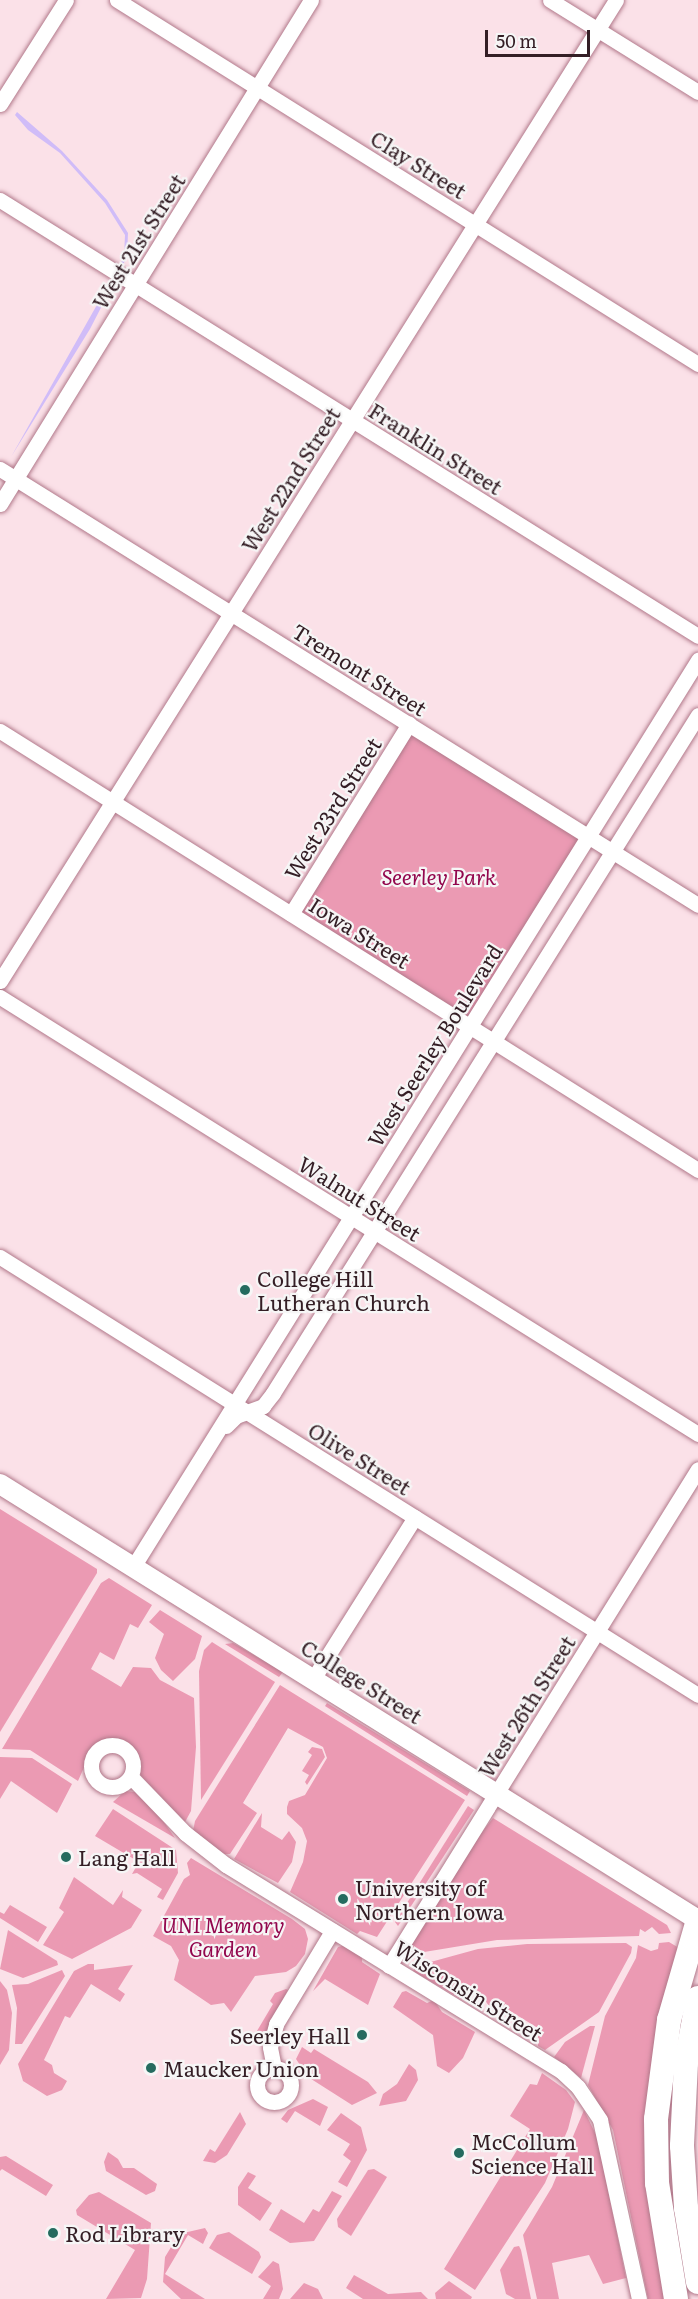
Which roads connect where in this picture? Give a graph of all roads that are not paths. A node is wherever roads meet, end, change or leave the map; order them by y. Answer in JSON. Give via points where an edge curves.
{"nodes":[{"id":1,"x":66,"y":0,"type":"edge"},
{"id":2,"x":117,"y":0,"type":"edge"},
{"id":3,"x":311,"y":0,"type":"edge"},
{"id":4,"x":550,"y":0,"type":"edge"},
{"id":5,"x":616,"y":0,"type":"edge"},
{"id":6,"x":597,"y":29,"type":"junction"},
{"id":7,"x":257,"y":88,"type":"junction"},
{"id":8,"x":698,"y":92,"type":"edge"},
{"id":9,"x":0,"y":104,"type":"edge"},
{"id":10,"x":0,"y":200,"type":"edge"},
{"id":11,"x":475,"y":224,"type":"junction"},
{"id":12,"x":130,"y":281,"type":"junction"},
{"id":13,"x":698,"y":364,"type":"edge"},
{"id":14,"x":352,"y":420,"type":"junction"},
{"id":15,"x":0,"y":469,"type":"edge"},
{"id":16,"x":16,"y":478,"type":"junction"},
{"id":17,"x":0,"y":504,"type":"edge"},
{"id":18,"x":231,"y":613,"type":"junction"},
{"id":19,"x":698,"y":636,"type":"edge"},
{"id":20,"x":698,"y":660,"type":"edge"},
{"id":21,"x":698,"y":715,"type":"edge"},
{"id":22,"x":409,"y":724,"type":"junction"},
{"id":23,"x":0,"y":731,"type":"edge"},
{"id":24,"x":113,"y":802,"type":"junction"},
{"id":25,"x":588,"y":836,"type":"junction"},
{"id":26,"x":612,"y":851,"type":"junction"},
{"id":27,"x":698,"y":905,"type":"edge"},
{"id":28,"x":291,"y":914,"type":"junction"},
{"id":29,"x":0,"y":981,"type":"edge"},
{"id":30,"x":0,"y":997,"type":"edge"},
{"id":31,"x":470,"y":1026,"type":"junction"},
{"id":32,"x":495,"y":1042,"type":"junction"},
{"id":33,"x":698,"y":1170,"type":"edge"},
{"id":34,"x":351,"y":1217,"type":"junction"},
{"id":35,"x":375,"y":1231,"type":"junction"},
{"id":36,"x":0,"y":1257,"type":"edge"},
{"id":37,"x":234,"y":1405,"type":"junction"},
{"id":38,"x":249,"y":1414,"type":"junction"},
{"id":39,"x":698,"y":1434,"type":"edge"},
{"id":40,"x":205,"y":1452,"type":"junction"},
{"id":41,"x":698,"y":1469,"type":"edge"},
{"id":42,"x":0,"y":1484,"type":"edge"},
{"id":43,"x":415,"y":1517,"type":"junction"},
{"id":44,"x":133,"y":1567,"type":"junction"},
{"id":45,"x":597,"y":1631,"type":"junction"},
{"id":46,"x":313,"y":1679,"type":"junction"},
{"id":47,"x":698,"y":1695,"type":"edge"},
{"id":48,"x":131,"y":1777,"type":"dead end"},
{"id":49,"x":497,"y":1793,"type":"junction"},
{"id":50,"x":698,"y":1920,"type":"edge"},
{"id":51,"x":332,"y":1931,"type":"junction"},
{"id":52,"x":389,"y":1966,"type":"junction"},
{"id":53,"x":698,"y":1998,"type":"edge"},
{"id":54,"x":274,"y":2068,"type":"dead end"},
{"id":55,"x":698,"y":2282,"type":"edge"},
{"id":56,"x":639,"y":2299,"type":"edge"},
{"id":57,"x":676,"y":2299,"type":"edge"}],
"edges":[{"from":1,"to":9,"type":"street"},
{"from":2,"to":7,"type":"street","name":"Clay Street"},
{"from":3,"to":7,"type":"street","name":"West 21st Street"},
{"from":4,"to":6,"type":"street"},
{"from":5,"to":6,"type":"street","name":"West 22nd Street"},
{"from":6,"to":8,"type":"street"},
{"from":6,"to":11,"type":"street","name":"West 22nd Street"},
{"from":7,"to":11,"type":"street","name":"Clay Street"},
{"from":7,"to":12,"type":"street","name":"West 21st Street"},
{"from":10,"to":12,"type":"street","name":"Franklin Street"},
{"from":11,"to":13,"type":"street","name":"Clay Street"},
{"from":11,"to":14,"type":"street","name":"West 22nd Street"},
{"from":12,"to":14,"type":"street","name":"Franklin Street"},
{"from":12,"to":16,"type":"street","name":"West 21st Street"},
{"from":14,"to":18,"type":"street","name":"West 22nd Street"},
{"from":14,"to":19,"type":"street","name":"Franklin Street"},
{"from":15,"to":16,"type":"street","name":"Tremont Street"},
{"from":16,"to":17,"type":"street","name":"West 21st Street"},
{"from":16,"to":18,"type":"street","name":"Tremont Street"},
{"from":18,"to":22,"type":"street","name":"Tremont Street"},
{"from":18,"to":24,"type":"street","name":"West 22nd Street"},
{"from":20,"to":25,"type":"street","name":"West Seerley Boulevard"},
{"from":21,"to":26,"type":"street","name":"West Seerley Boulevard"},
{"from":22,"to":25,"type":"street","name":"Tremont Street"},
{"from":22,"to":28,"type":"street","name":"West 23rd Street"},
{"from":23,"to":24,"type":"street","name":"Iowa Street"},
{"from":24,"to":28,"type":"street","name":"Iowa Street"},
{"from":24,"to":29,"type":"street","name":"West 22nd Street"},
{"from":25,"to":26,"type":"street","name":"Tremont Street"},
{"from":25,"to":31,"type":"street","name":"West Seerley Boulevard"},
{"from":26,"to":27,"type":"street","name":"Tremont Street"},
{"from":26,"to":32,"type":"street","name":"West Seerley Boulevard"},
{"from":28,"to":31,"type":"street","name":"Iowa Street"},
{"from":30,"to":34,"type":"street","name":"Walnut Street"},
{"from":31,"to":32,"type":"street","name":"Iowa Street"},
{"from":31,"to":34,"type":"street","name":"West Seerley Boulevard"},
{"from":32,"to":33,"type":"street","name":"Iowa Street"},
{"from":32,"to":35,"type":"street","name":"West Seerley Boulevard"},
{"from":34,"to":35,"type":"street","name":"Walnut Street"},
{"from":34,"to":37,"type":"street","name":"West Seerley Boulevard"},
{"from":35,"to":38,"type":"street","name":"West Seerley Boulevard","via":[[273,1393],[263,1406]]},
{"from":35,"to":39,"type":"street","name":"Walnut Street"},
{"from":36,"to":37,"type":"street","name":"Olive Street"},
{"from":37,"to":38,"type":"street","name":"Olive Street"},
{"from":37,"to":40,"type":"street","name":"West Seerley Boulevard"},
{"from":38,"to":40,"type":"street","name":"West Seerley Boulevard","via":[[229,1422]]},
{"from":38,"to":43,"type":"street","name":"Olive Street"},
{"from":40,"to":44,"type":"street","name":"West Seerley Boulevard"},
{"from":41,"to":45,"type":"street","name":"West 26th Street"},
{"from":42,"to":44,"type":"street","name":"College Street"},
{"from":43,"to":45,"type":"street","name":"Olive Street"},
{"from":43,"to":46,"type":"street"},
{"from":44,"to":46,"type":"street","name":"College Street"},
{"from":45,"to":47,"type":"street","name":"Olive Street"},
{"from":45,"to":49,"type":"street","name":"West 26th Street"},
{"from":46,"to":49,"type":"street","name":"College Street"},
{"from":48,"to":51,"type":"street","name":"Wisconsin Street","via":[[185,1833],[226,1865]]},
{"from":49,"to":50,"type":"street","name":"College Street"},
{"from":49,"to":52,"type":"street","name":"West 26th Street"},
{"from":50,"to":57,"type":"main road","via":[[669,2020],[656,2119],[657,2183]]},
{"from":51,"to":52,"type":"street","name":"Wisconsin Street"},
{"from":51,"to":54,"type":"street","via":[[276,2024],[270,2047]]},
{"from":52,"to":56,"type":"street","name":"Wisconsin Street","via":[[561,2071],[591,2104],[611,2162]]},
{"from":53,"to":55,"type":"main road","via":[[686,2063],[682,2146],[686,2208]]}]}
